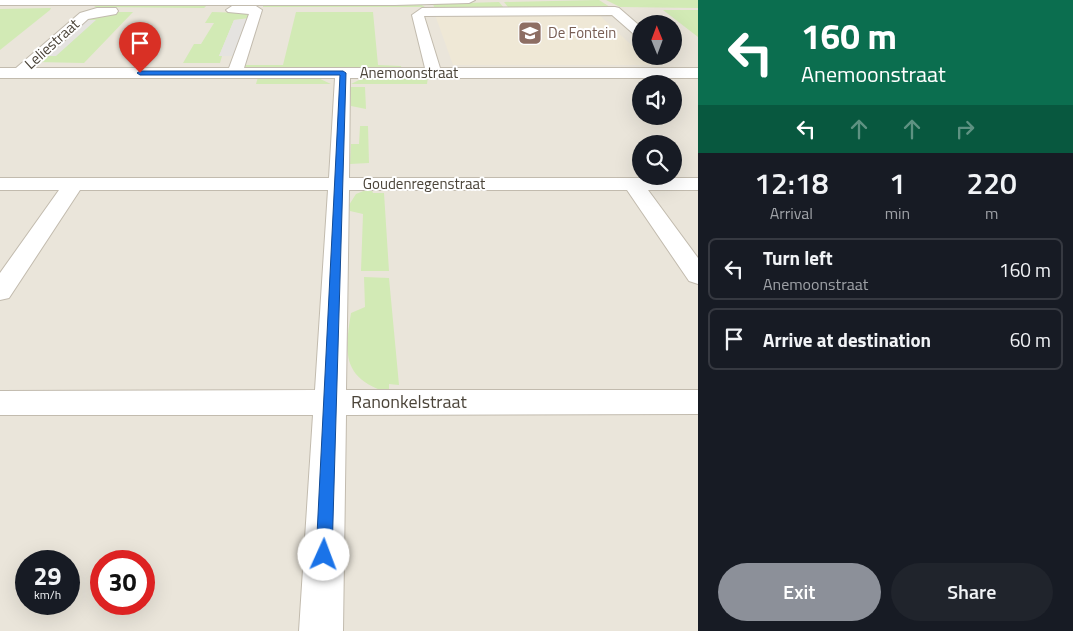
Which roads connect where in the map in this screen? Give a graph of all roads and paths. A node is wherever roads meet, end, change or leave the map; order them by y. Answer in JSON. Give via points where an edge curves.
{"nodes":[{"id":1,"x":469,"y":0,"type":"edge"},
{"id":2,"x":395,"y":1,"type":"edge"},
{"id":3,"x":0,"y":2,"type":"edge"},
{"id":4,"x":632,"y":25,"type":"edge"},
{"id":5,"x":681,"y":65,"type":"edge"},
{"id":6,"x":0,"y":73,"type":"edge"},
{"id":7,"x":20,"y":73,"type":"junction"},
{"id":8,"x":235,"y":73,"type":"junction"},
{"id":9,"x":343,"y":73,"type":"junction"},
{"id":10,"x":434,"y":73,"type":"junction"},
{"id":11,"x":694,"y":73,"type":"edge"},
{"id":12,"x":0,"y":184,"type":"edge"},
{"id":13,"x":74,"y":184,"type":"junction"},
{"id":14,"x":339,"y":184,"type":"junction"},
{"id":15,"x":632,"y":184,"type":"edge"},
{"id":16,"x":682,"y":184,"type":"edge"},
{"id":17,"x":698,"y":184,"type":"edge"},
{"id":18,"x":634,"y":185,"type":"edge"},
{"id":19,"x":698,"y":276,"type":"edge"},
{"id":20,"x":0,"y":292,"type":"edge"},
{"id":21,"x":698,"y":402,"type":"edge"},
{"id":22,"x":0,"y":403,"type":"edge"},
{"id":23,"x":330,"y":403,"type":"junction"},
{"id":24,"x":321,"y":631,"type":"edge"}],
"edges":[{"from":1,"to":2,"type":"street"},
{"from":2,"to":3,"type":"street"},
{"from":4,"to":10,"type":"street","via":[[615,11],[422,12],[418,14]]},
{"from":5,"to":11,"type":"street"},
{"from":6,"to":7,"type":"street","name":"Anemoonstraat"},
{"from":7,"to":8,"type":"street","name":"Anemoonstraat"},
{"from":7,"to":8,"type":"street","name":"Leliestraat","via":[[84,16],[97,12],[256,10]]},
{"from":8,"to":9,"type":"street","name":"Anemoonstraat"},
{"from":9,"to":10,"type":"street","name":"Anemoonstraat"},
{"from":9,"to":14,"type":"street"},
{"from":10,"to":11,"type":"street","name":"Anemoonstraat"},
{"from":12,"to":13,"type":"street","name":"Goudenregenstraat"},
{"from":13,"to":14,"type":"street","name":"Goudenregenstraat"},
{"from":13,"to":20,"type":"street"},
{"from":14,"to":15,"type":"street","name":"Goudenregenstraat"},
{"from":14,"to":23,"type":"street"},
{"from":16,"to":17,"type":"street","name":"Goudenregenstraat"},
{"from":18,"to":19,"type":"street"},
{"from":21,"to":23,"type":"street","name":"Ranonkelstraat"},
{"from":22,"to":23,"type":"street","name":"Ranonkelstraat"},
{"from":23,"to":24,"type":"street"}]}
